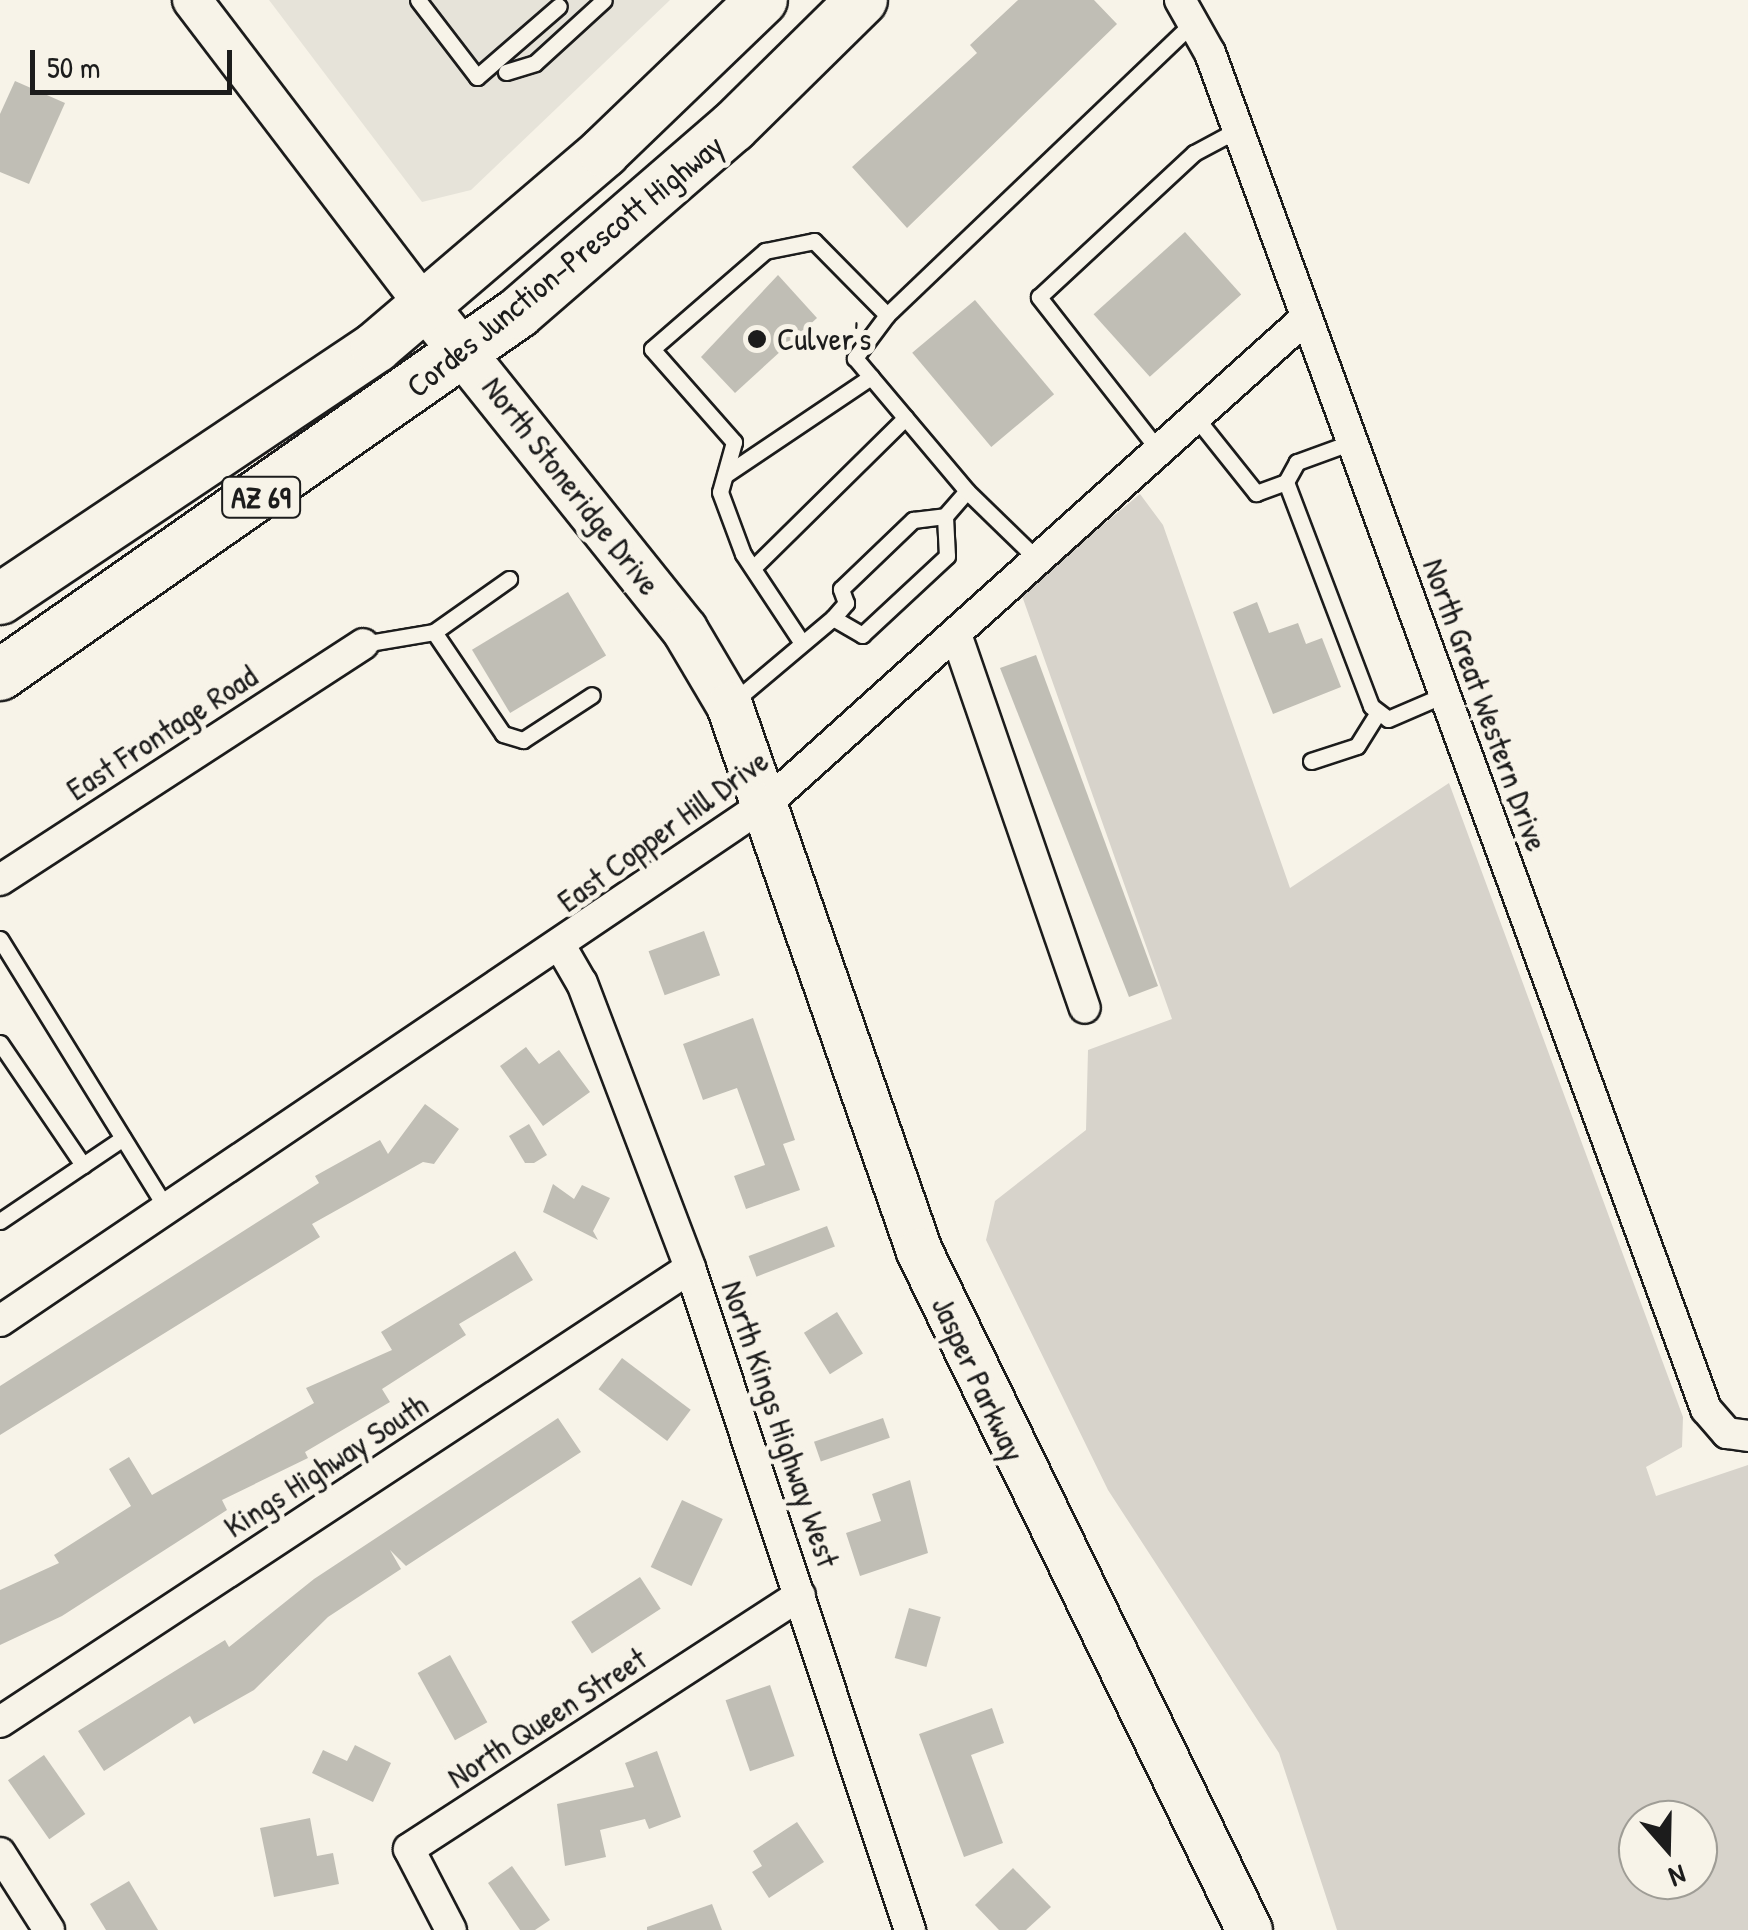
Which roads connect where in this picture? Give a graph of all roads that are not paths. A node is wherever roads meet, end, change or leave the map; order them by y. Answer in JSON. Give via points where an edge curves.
{"nodes":[{"id":1,"x":192,"y":0,"type":"edge"},
{"id":2,"x":418,"y":0,"type":"edge"},
{"id":3,"x":604,"y":0,"type":"edge"},
{"id":4,"x":762,"y":0,"type":"edge"},
{"id":5,"x":862,"y":0,"type":"edge"},
{"id":6,"x":559,"y":6,"type":"dead end"},
{"id":7,"x":1188,"y":10,"type":"edge"},
{"id":8,"x":506,"y":72,"type":"dead end"},
{"id":9,"x":1237,"y":130,"type":"junction"},
{"id":10,"x":426,"y":306,"type":"junction"},
{"id":11,"x":886,"y":316,"type":"junction"},
{"id":12,"x":1306,"y":318,"type":"junction"},
{"id":13,"x":466,"y":354,"type":"junction"},
{"id":14,"x":870,"y":377,"type":"junction"},
{"id":15,"x":905,"y":418,"type":"junction"},
{"id":16,"x":1197,"y":419,"type":"junction"},
{"id":17,"x":1352,"y":442,"type":"junction"},
{"id":18,"x":1161,"y":453,"type":"junction"},
{"id":19,"x":725,"y":475,"type":"junction"},
{"id":20,"x":1286,"y":482,"type":"junction"},
{"id":21,"x":967,"y":492,"type":"junction"},
{"id":22,"x":946,"y":516,"type":"junction"},
{"id":23,"x":1040,"y":562,"type":"junction"},
{"id":24,"x":753,"y":568,"type":"junction"},
{"id":25,"x":509,"y":579,"type":"dead end"},
{"id":26,"x":0,"y":599,"type":"edge"},
{"id":27,"x":833,"y":618,"type":"junction"},
{"id":28,"x":434,"y":632,"type":"junction"},
{"id":29,"x":956,"y":637,"type":"junction"},
{"id":30,"x":802,"y":642,"type":"junction"},
{"id":31,"x":363,"y":644,"type":"joint"},
{"id":32,"x":0,"y":675,"type":"edge"},
{"id":33,"x":592,"y":695,"type":"dead end"},
{"id":34,"x":1444,"y":695,"type":"junction"},
{"id":35,"x":729,"y":705,"type":"junction"},
{"id":36,"x":1378,"y":712,"type":"junction"},
{"id":37,"x":1312,"y":761,"type":"dead end"},
{"id":38,"x":768,"y":802,"type":"junction"},
{"id":39,"x":0,"y":880,"type":"edge"},
{"id":40,"x":0,"y":939,"type":"edge"},
{"id":41,"x":562,"y":948,"type":"junction"},
{"id":42,"x":1085,"y":1008,"type":"dead end"},
{"id":43,"x":0,"y":1043,"type":"edge"},
{"id":44,"x":123,"y":1138,"type":"junction"},
{"id":45,"x":82,"y":1166,"type":"junction"},
{"id":46,"x":168,"y":1211,"type":"junction"},
{"id":47,"x":0,"y":1221,"type":"edge"},
{"id":48,"x":690,"y":1268,"type":"junction"},
{"id":49,"x":0,"y":1321,"type":"edge"},
{"id":50,"x":1737,"y":1434,"type":"edge"},
{"id":51,"x":800,"y":1595,"type":"junction"},
{"id":52,"x":0,"y":1722,"type":"edge"},
{"id":53,"x":0,"y":1853,"type":"edge"},
{"id":54,"x":49,"y":1930,"type":"edge"},
{"id":55,"x":451,"y":1930,"type":"edge"},
{"id":56,"x":910,"y":1930,"type":"edge"},
{"id":57,"x":1250,"y":1930,"type":"edge"}],
"edges":[{"from":1,"to":10,"type":"street","name":"North Stoneridge Drive"},
{"from":2,"to":6,"type":"lane","via":[[477,77]]},
{"from":3,"to":8,"type":"lane","via":[[535,63]]},
{"from":4,"to":10,"type":"main road","name":"Cordes Junction–Prescott Highway","number":"AZ 69"},
{"from":5,"to":13,"type":"main road","name":"Cordes Junction–Prescott Highway","number":"AZ 69","via":[[734,127]]},
{"from":7,"to":9,"type":"street","name":"North Great Western Drive"},
{"from":7,"to":11,"type":"lane"},
{"from":9,"to":12,"type":"street","name":"North Great Western Drive"},
{"from":9,"to":18,"type":"lane","via":[[1194,153],[1039,297]]},
{"from":10,"to":13,"type":"main road","name":"North Stoneridge Drive"},
{"from":10,"to":26,"type":"main road","name":"Cordes Junction–Prescott Highway","number":"AZ 69"},
{"from":11,"to":14,"type":"lane","via":[[854,358]]},
{"from":11,"to":19,"type":"lane","via":[[814,240],[765,251],[652,349],[734,442]]},
{"from":12,"to":16,"type":"street","name":"East Copper Hill Drive"},
{"from":12,"to":17,"type":"street","name":"North Great Western Drive"},
{"from":13,"to":32,"type":"main road","name":"Cordes Junction–Prescott Highway","number":"AZ 69"},
{"from":13,"to":35,"type":"main road","name":"North Stoneridge Drive","via":[[684,629]]},
{"from":14,"to":15,"type":"lane"},
{"from":14,"to":19,"type":"lane"},
{"from":15,"to":21,"type":"lane"},
{"from":15,"to":24,"type":"lane"},
{"from":16,"to":18,"type":"street","name":"East Copper Hill Drive"},
{"from":16,"to":20,"type":"lane","via":[[1256,492]]},
{"from":17,"to":20,"type":"lane","via":[[1297,462]]},
{"from":17,"to":34,"type":"street","name":"North Great Western Drive"},
{"from":18,"to":23,"type":"street","name":"East Copper Hill Drive"},
{"from":19,"to":24,"type":"lane","via":[[720,492]]},
{"from":20,"to":36,"type":"lane"},
{"from":21,"to":22,"type":"lane"},
{"from":21,"to":23,"type":"lane"},
{"from":22,"to":27,"type":"lane","via":[[913,520],[841,589],[846,604]]},
{"from":22,"to":27,"type":"lane","via":[[948,556],[862,635]]},
{"from":23,"to":29,"type":"street","name":"East Copper Hill Drive"},
{"from":24,"to":30,"type":"lane"},
{"from":25,"to":28,"type":"lane"},
{"from":27,"to":30,"type":"lane"},
{"from":28,"to":31,"type":"lane"},
{"from":28,"to":33,"type":"lane","via":[[503,734],[523,740]]},
{"from":29,"to":38,"type":"street","name":"East Copper Hill Drive"},
{"from":29,"to":42,"type":"street"},
{"from":30,"to":35,"type":"lane"},
{"from":31,"to":39,"type":"street","name":"East Frontage Road"},
{"from":34,"to":36,"type":"lane","via":[[1388,719]]},
{"from":34,"to":50,"type":"street","name":"North Great Western Drive","via":[[1706,1409]]},
{"from":35,"to":38,"type":"main road","name":"North Stoneridge Drive"},
{"from":36,"to":37,"type":"lane","via":[[1356,746]]},
{"from":38,"to":41,"type":"street","name":"East Copper Hill Drive"},
{"from":38,"to":57,"type":"main road","name":"Jasper Parkway","via":[[919,1251]]},
{"from":40,"to":44,"type":"lane"},
{"from":41,"to":46,"type":"street","name":"East Copper Hill Drive"},
{"from":41,"to":48,"type":"street","name":"North Kings Highway West","via":[[582,982]]},
{"from":43,"to":45,"type":"lane"},
{"from":44,"to":45,"type":"lane"},
{"from":44,"to":46,"type":"lane"},
{"from":45,"to":47,"type":"lane"},
{"from":46,"to":49,"type":"street","name":"East Copper Hill Drive"},
{"from":48,"to":51,"type":"street","name":"North Kings Highway West"},
{"from":48,"to":52,"type":"street","name":"Kings Highway South"},
{"from":51,"to":55,"type":"street","name":"North Queen Street","via":[[409,1850]]},
{"from":51,"to":56,"type":"street","name":"North Kings Highway West"},
{"from":53,"to":54,"type":"street"}]}
